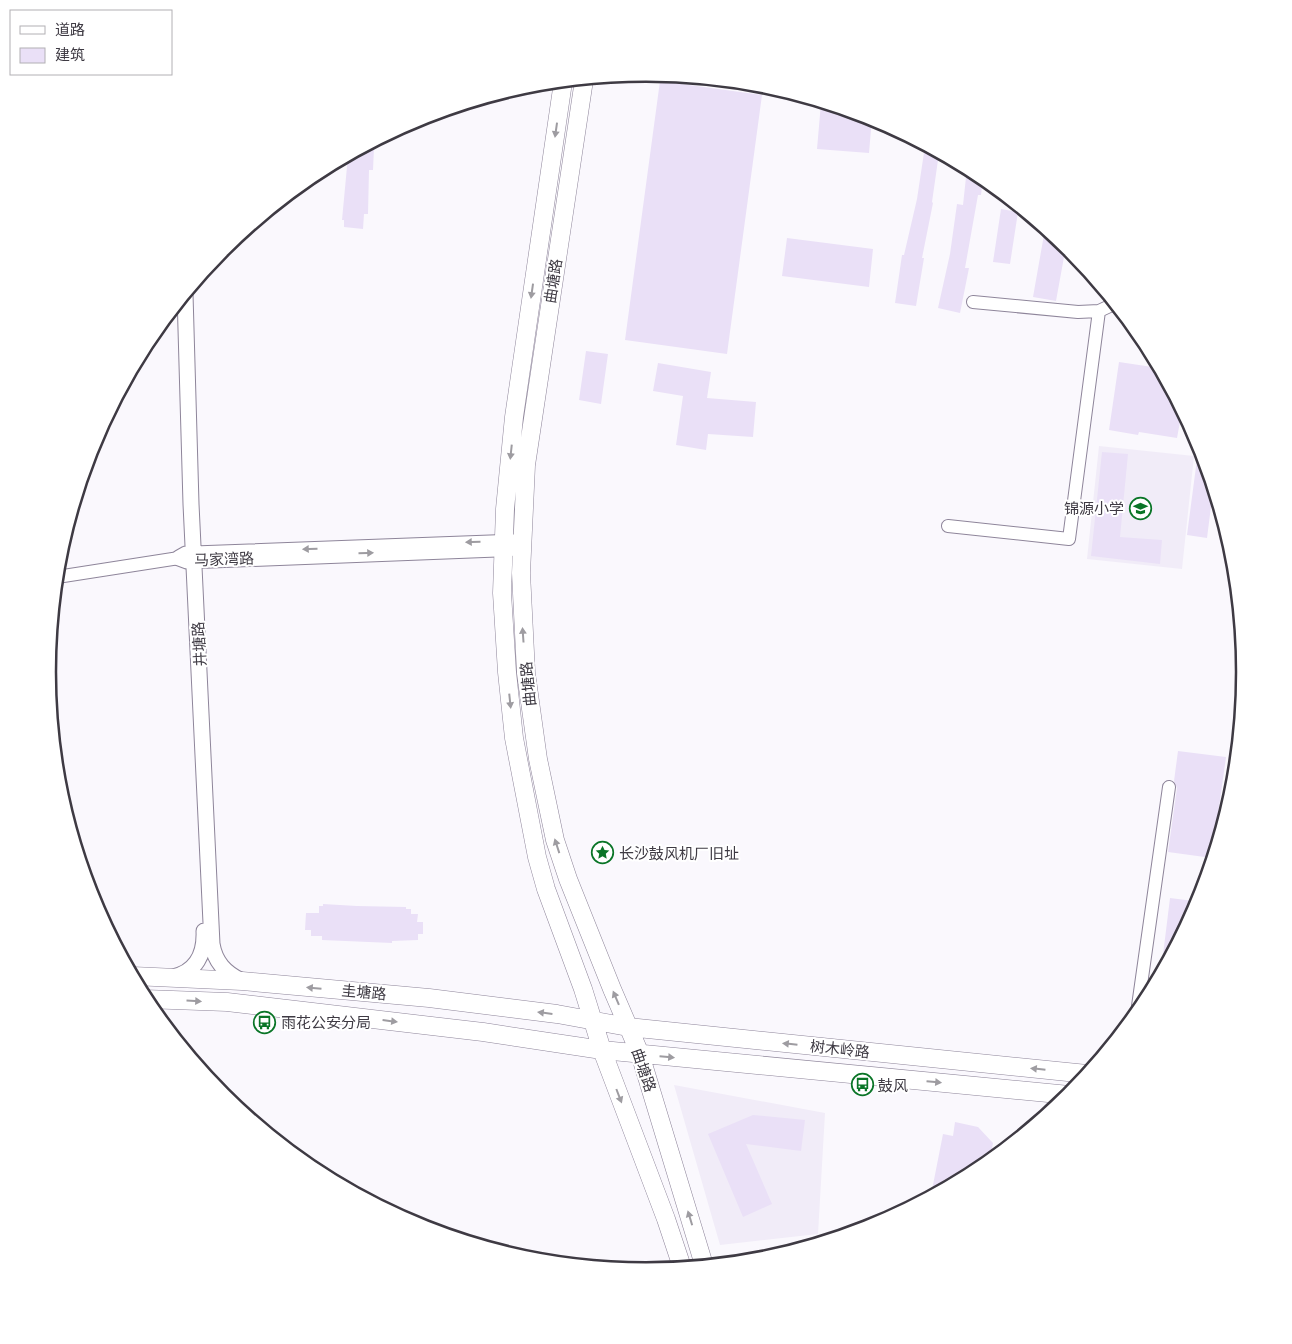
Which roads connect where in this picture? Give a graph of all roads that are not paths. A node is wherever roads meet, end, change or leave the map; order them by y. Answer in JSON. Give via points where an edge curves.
{"nodes":[{"id":1,"x":583,"y":86,"type":"edge"},
{"id":2,"x":562,"y":88,"type":"edge"},
{"id":3,"x":973,"y":302,"type":"dead end"},
{"id":4,"x":185,"y":304,"type":"edge"},
{"id":5,"x":1109,"y":307,"type":"edge"},
{"id":6,"x":1099,"y":311,"type":"junction"},
{"id":7,"x":178,"y":313,"type":"edge"},
{"id":8,"x":948,"y":526,"type":"dead end"},
{"id":9,"x":521,"y":544,"type":"junction"},
{"id":10,"x":504,"y":545,"type":"junction"},
{"id":11,"x":188,"y":558,"type":"junction"},
{"id":12,"x":65,"y":576,"type":"edge"},
{"id":13,"x":1169,"y":786,"type":"dead end"},
{"id":14,"x":141,"y":976,"type":"edge"},
{"id":15,"x":169,"y":978,"type":"junction"},
{"id":16,"x":242,"y":981,"type":"junction"},
{"id":17,"x":1140,"y":994,"type":"edge"},
{"id":18,"x":155,"y":998,"type":"edge"},
{"id":19,"x":593,"y":1021,"type":"junction"},
{"id":20,"x":628,"y":1027,"type":"junction"},
{"id":21,"x":602,"y":1050,"type":"junction"},
{"id":22,"x":640,"y":1054,"type":"junction"},
{"id":23,"x":1078,"y":1073,"type":"edge"},
{"id":24,"x":1058,"y":1094,"type":"edge"},
{"id":25,"x":702,"y":1259,"type":"edge"},
{"id":26,"x":680,"y":1260,"type":"edge"}],
"edges":[{"from":1,"to":9,"type":"main road","name":"曲塘路","via":[[531,426]]},
{"from":2,"to":10,"type":"main road","name":"曲塘路","one_way":true,"via":[[514,417]]},
{"from":3,"to":6,"type":"street"},
{"from":4,"to":11,"type":"street","name":"井塘路"},
{"from":5,"to":6,"type":"street"},
{"from":6,"to":8,"type":"street","via":[[1070,539]]},
{"from":7,"to":11,"type":"street","name":"井塘路"},
{"from":9,"to":10,"type":"street","name":"马家湾路"},
{"from":20,"to":9,"type":"main road","name":"曲塘路","one_way":true,"via":[[555,840],[538,760],[530,701],[523,627]]},
{"from":10,"to":11,"type":"street","name":"马家湾路"},
{"from":10,"to":19,"type":"main road","name":"曲塘路","one_way":true,"via":[[502,593],[514,738],[537,857]]},
{"from":11,"to":12,"type":"street"},
{"from":11,"to":15,"type":"street","name":"井塘路","via":[[204,943],[203,952],[192,968],[185,974]]},
{"from":11,"to":16,"type":"street","name":"井塘路","via":[[212,944],[217,962]]},
{"from":13,"to":17,"type":"street"},
{"from":14,"to":15,"type":"main road","name":"圭塘路"},
{"from":15,"to":16,"type":"main road","name":"圭塘路"},
{"from":19,"to":16,"type":"main road","name":"圭塘路","one_way":true,"via":[[439,999]]},
{"from":18,"to":21,"type":"main road","name":"圭塘路","one_way":true,"via":[[227,1002],[482,1032]]},
{"from":19,"to":20,"type":"main road","name":"树木岭路"},
{"from":19,"to":21,"type":"main road","name":"曲塘路"},
{"from":20,"to":22,"type":"main road","name":"曲塘路"},
{"from":23,"to":20,"type":"main road","name":"树木岭路","one_way":true},
{"from":21,"to":22,"type":"main road","name":"树木岭路"},
{"from":21,"to":26,"type":"main road","name":"曲塘路","one_way":true},
{"from":22,"to":24,"type":"main road","name":"树木岭路","one_way":true},
{"from":25,"to":22,"type":"main road","name":"曲塘路","one_way":true}]}
